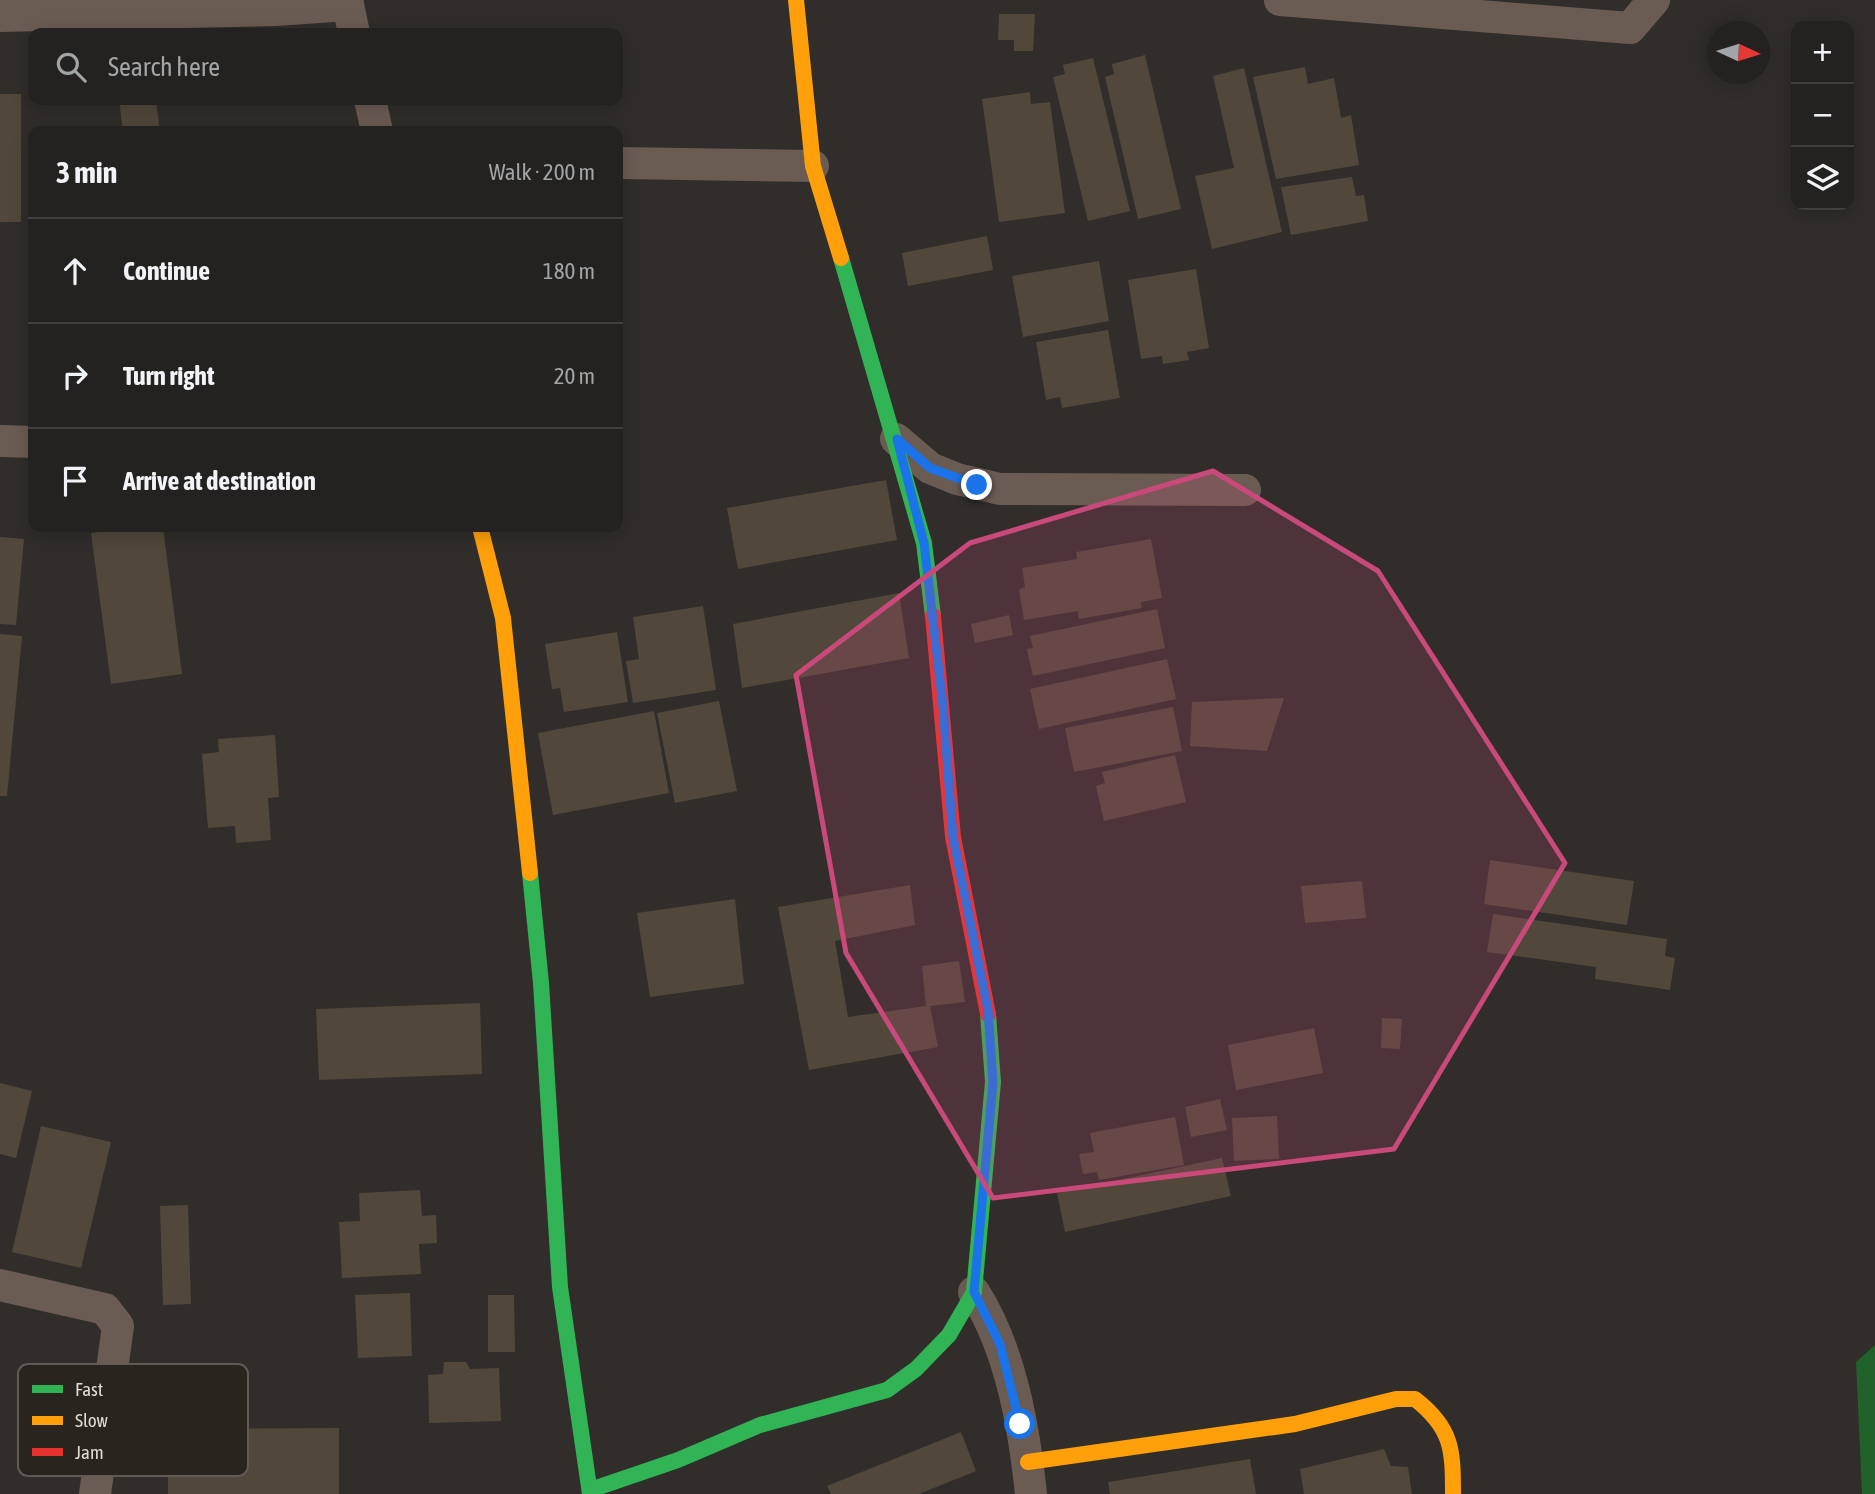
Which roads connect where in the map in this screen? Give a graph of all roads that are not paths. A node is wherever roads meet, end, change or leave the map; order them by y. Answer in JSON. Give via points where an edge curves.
{"nodes":[{"id":1,"x":796,"y":0,"type":"edge"},
{"id":2,"x":1280,"y":0,"type":"edge"},
{"id":3,"x":1654,"y":0,"type":"edge"},
{"id":4,"x":350,"y":13,"type":"edge"},
{"id":5,"x":0,"y":16,"type":"edge"},
{"id":6,"x":371,"y":105,"type":"edge"},
{"id":7,"x":376,"y":126,"type":"edge"},
{"id":8,"x":623,"y":163,"type":"edge"},
{"id":9,"x":813,"y":166,"type":"junction"},
{"id":10,"x":897,"y":439,"type":"junction"},
{"id":11,"x":2,"y":441,"type":"dead end"},
{"id":12,"x":28,"y":442,"type":"edge"},
{"id":13,"x":1245,"y":490,"type":"dead end"},
{"id":14,"x":481,"y":532,"type":"edge"},
{"id":15,"x":0,"y":1285,"type":"edge"},
{"id":16,"x":974,"y":1292,"type":"junction"},
{"id":17,"x":113,"y":1364,"type":"edge"},
{"id":18,"x":1028,"y":1462,"type":"junction"},
{"id":19,"x":97,"y":1476,"type":"edge"},
{"id":20,"x":590,"y":1492,"type":"edge"},
{"id":21,"x":95,"y":1494,"type":"edge"},
{"id":22,"x":1031,"y":1494,"type":"edge"},
{"id":23,"x":1453,"y":1494,"type":"edge"}],
"edges":[{"from":1,"to":9,"type":"street"},
{"from":2,"to":3,"type":"street","via":[[1630,28]]},
{"from":4,"to":5,"type":"street","via":[[276,10]]},
{"from":6,"to":7,"type":"street"},
{"from":8,"to":9,"type":"street"},
{"from":9,"to":10,"type":"street"},
{"from":10,"to":13,"type":"street","via":[[930,468],[1000,489]]},
{"from":10,"to":16,"type":"street","via":[[924,543],[953,837],[988,1010],[993,1082]]},
{"from":11,"to":12,"type":"street"},
{"from":14,"to":20,"type":"street","via":[[503,618],[541,983],[560,1287]]},
{"from":15,"to":17,"type":"street","via":[[106,1309],[118,1326]]},
{"from":16,"to":18,"type":"street","via":[[1000,1344]]},
{"from":16,"to":20,"type":"street","via":[[949,1335],[916,1369],[887,1390],[760,1424]]},
{"from":18,"to":22,"type":"street"},
{"from":18,"to":23,"type":"street","via":[[1295,1424],[1396,1399],[1415,1399],[1444,1425],[1452,1440]]},
{"from":19,"to":21,"type":"street"}]}
